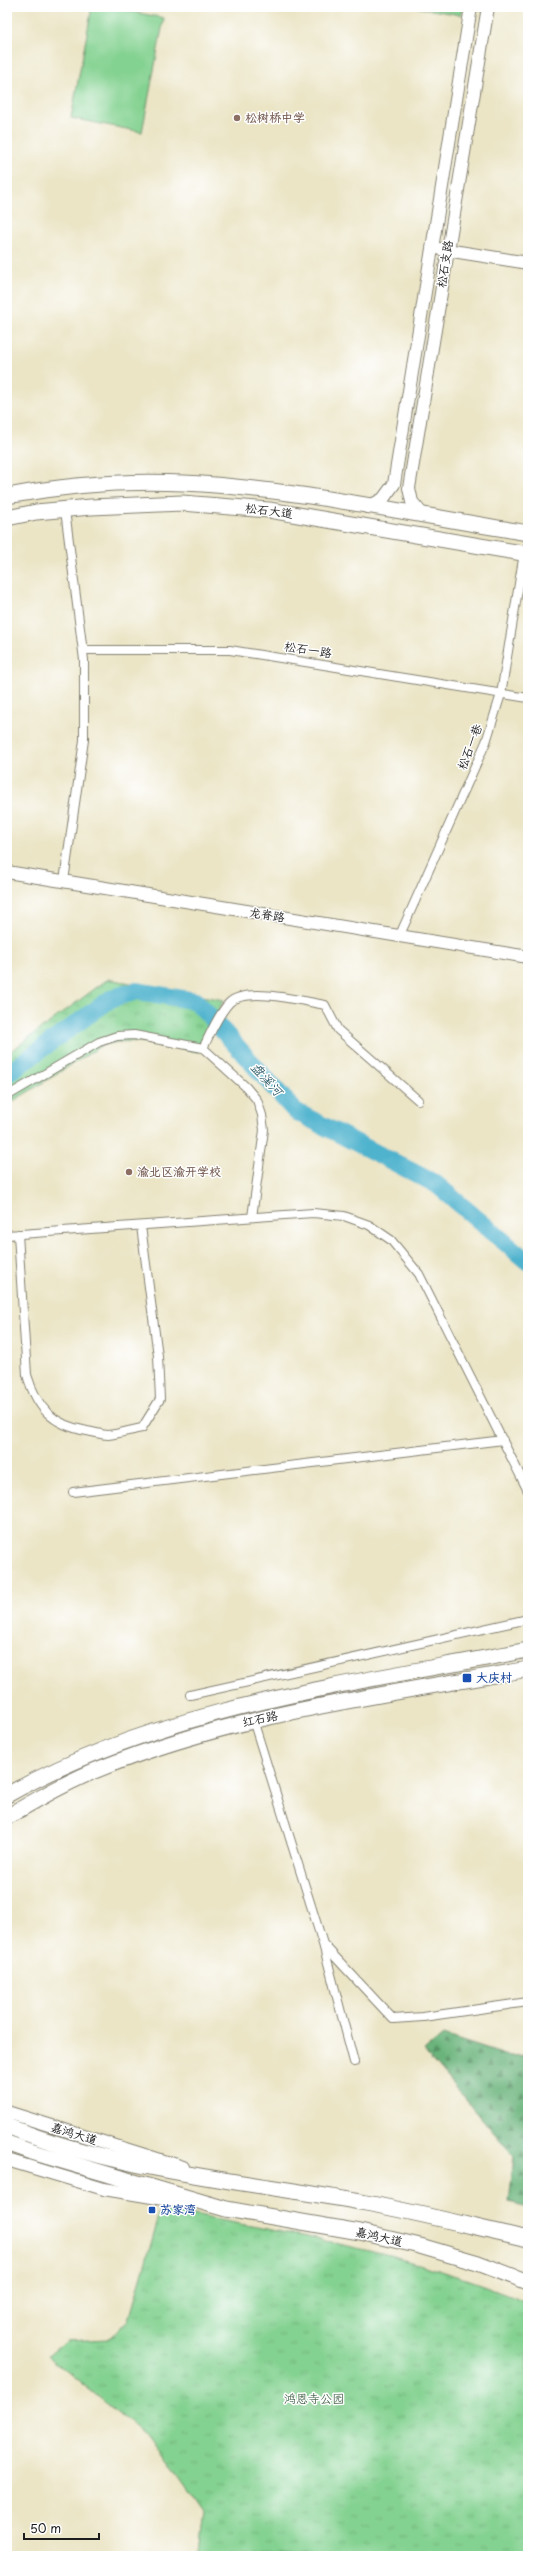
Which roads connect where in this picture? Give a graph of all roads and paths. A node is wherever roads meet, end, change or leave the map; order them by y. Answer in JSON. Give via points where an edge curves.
{"nodes":[{"id":1,"x":472,"y":7,"type":"edge"},
{"id":2,"x":488,"y":7,"type":"edge"},
{"id":3,"x":431,"y":248,"type":"junction"},
{"id":4,"x":447,"y":250,"type":"junction"},
{"id":5,"x":528,"y":263,"type":"edge"},
{"id":6,"x":7,"y":496,"type":"edge"},
{"id":7,"x":368,"y":507,"type":"junction"},
{"id":8,"x":65,"y":510,"type":"junction"},
{"id":9,"x":424,"y":516,"type":"junction"},
{"id":10,"x":7,"y":518,"type":"edge"},
{"id":11,"x":528,"y":532,"type":"edge"},
{"id":12,"x":526,"y":553,"type":"edge"},
{"id":13,"x":83,"y":650,"type":"junction"},
{"id":14,"x":501,"y":694,"type":"junction"},
{"id":15,"x":528,"y":698,"type":"edge"},
{"id":16,"x":7,"y":872,"type":"edge"},
{"id":17,"x":64,"y":881,"type":"junction"},
{"id":18,"x":399,"y":937,"type":"junction"},
{"id":19,"x":528,"y":958,"type":"edge"},
{"id":20,"x":203,"y":1048,"type":"junction"},
{"id":21,"x":7,"y":1096,"type":"edge"},
{"id":22,"x":418,"y":1100,"type":"dead end"},
{"id":23,"x":252,"y":1217,"type":"junction"},
{"id":24,"x":141,"y":1226,"type":"junction"},
{"id":25,"x":18,"y":1234,"type":"junction"},
{"id":26,"x":7,"y":1235,"type":"edge"},
{"id":27,"x":503,"y":1440,"type":"junction"},
{"id":28,"x":528,"y":1490,"type":"edge"},
{"id":29,"x":73,"y":1492,"type":"dead end"},
{"id":30,"x":528,"y":1619,"type":"edge"},
{"id":31,"x":528,"y":1650,"type":"edge"},
{"id":32,"x":528,"y":1669,"type":"edge"},
{"id":33,"x":190,"y":1695,"type":"dead end"},
{"id":34,"x":253,"y":1720,"type":"junction"},
{"id":35,"x":7,"y":1796,"type":"edge"},
{"id":36,"x":7,"y":1817,"type":"edge"},
{"id":37,"x":323,"y":1944,"type":"junction"},
{"id":38,"x":528,"y":2002,"type":"edge"},
{"id":39,"x":354,"y":2062,"type":"dead end"},
{"id":40,"x":7,"y":2112,"type":"edge"},
{"id":41,"x":7,"y":2126,"type":"edge"},
{"id":42,"x":7,"y":2143,"type":"edge"},
{"id":43,"x":7,"y":2160,"type":"edge"},
{"id":44,"x":234,"y":2183,"type":"junction"},
{"id":45,"x":226,"y":2209,"type":"junction"},
{"id":46,"x":528,"y":2239,"type":"edge"},
{"id":47,"x":528,"y":2282,"type":"edge"}],
"edges":[{"from":1,"to":3,"type":"street","name":"松石支路"},
{"from":2,"to":4,"type":"street","name":"松石支路"},
{"from":3,"to":4,"type":"street"},
{"from":3,"to":7,"type":"street","name":"松石支路","via":[[394,484],[383,499]]},
{"from":4,"to":5,"type":"street"},
{"from":4,"to":9,"type":"street","name":"松石支路","via":[[409,488],[412,502]]},
{"from":6,"to":7,"type":"highway","name":"松石大道","via":[[43,489],[116,482],[184,483],[270,490]]},
{"from":7,"to":9,"type":"highway","name":"松石大道"},
{"from":8,"to":10,"type":"highway","name":"松石大道"},
{"from":8,"to":12,"type":"highway","name":"松石大道","via":[[182,503],[269,510]]},
{"from":8,"to":13,"type":"street"},
{"from":9,"to":11,"type":"highway","name":"松石大道"},
{"from":12,"to":14,"type":"street","name":"松石一巷"},
{"from":13,"to":14,"type":"street","name":"松石一路","via":[[230,650]]},
{"from":13,"to":17,"type":"street","via":[[84,740]]},
{"from":14,"to":15,"type":"street","name":"松石一路"},
{"from":14,"to":18,"type":"street","name":"松石一巷","via":[[486,742]]},
{"from":16,"to":17,"type":"street","name":"龙脊路"},
{"from":17,"to":18,"type":"street","name":"龙脊路"},
{"from":18,"to":19,"type":"street","name":"龙脊路"},
{"from":20,"to":21,"type":"street","via":[[134,1035],[117,1036],[99,1042]]},
{"from":20,"to":22,"type":"street","via":[[231,1001],[255,994],[325,1005],[338,1030]]},
{"from":20,"to":23,"type":"street","via":[[246,1087],[257,1100],[262,1115],[264,1130]]},
{"from":23,"to":24,"type":"street"},
{"from":23,"to":27,"type":"street","via":[[313,1213],[344,1216],[369,1224],[391,1240],[419,1274]]},
{"from":24,"to":25,"type":"street"},
{"from":24,"to":25,"type":"street","via":[[158,1356],[160,1399],[142,1428],[108,1435],[74,1429],[53,1418],[41,1407],[33,1393],[27,1375]]},
{"from":25,"to":26,"type":"street"},
{"from":27,"to":28,"type":"street"},
{"from":27,"to":29,"type":"street"},
{"from":30,"to":33,"type":"street"},
{"from":31,"to":35,"type":"highway","name":"红石路","via":[[215,1713],[98,1752],[36,1779]]},
{"from":32,"to":34,"type":"highway","name":"红石路"},
{"from":34,"to":36,"type":"highway","name":"红石路","via":[[213,1730],[103,1767],[44,1795]]},
{"from":34,"to":37,"type":"street"},
{"from":37,"to":38,"type":"street","via":[[393,2019]]},
{"from":37,"to":39,"type":"street"},
{"from":40,"to":44,"type":"street","name":"嘉鸿大道"},
{"from":41,"to":44,"type":"highway","name":"嘉鸿大道","via":[[112,2160]]},
{"from":42,"to":45,"type":"highway","name":"嘉鸿大道"},
{"from":43,"to":45,"type":"street","name":"嘉鸿大道","via":[[104,2189]]},
{"from":44,"to":46,"type":"highway","name":"嘉鸿大道","via":[[366,2203]]},
{"from":45,"to":47,"type":"highway","name":"嘉鸿大道","via":[[360,2232],[420,2246],[478,2263]]}]}
